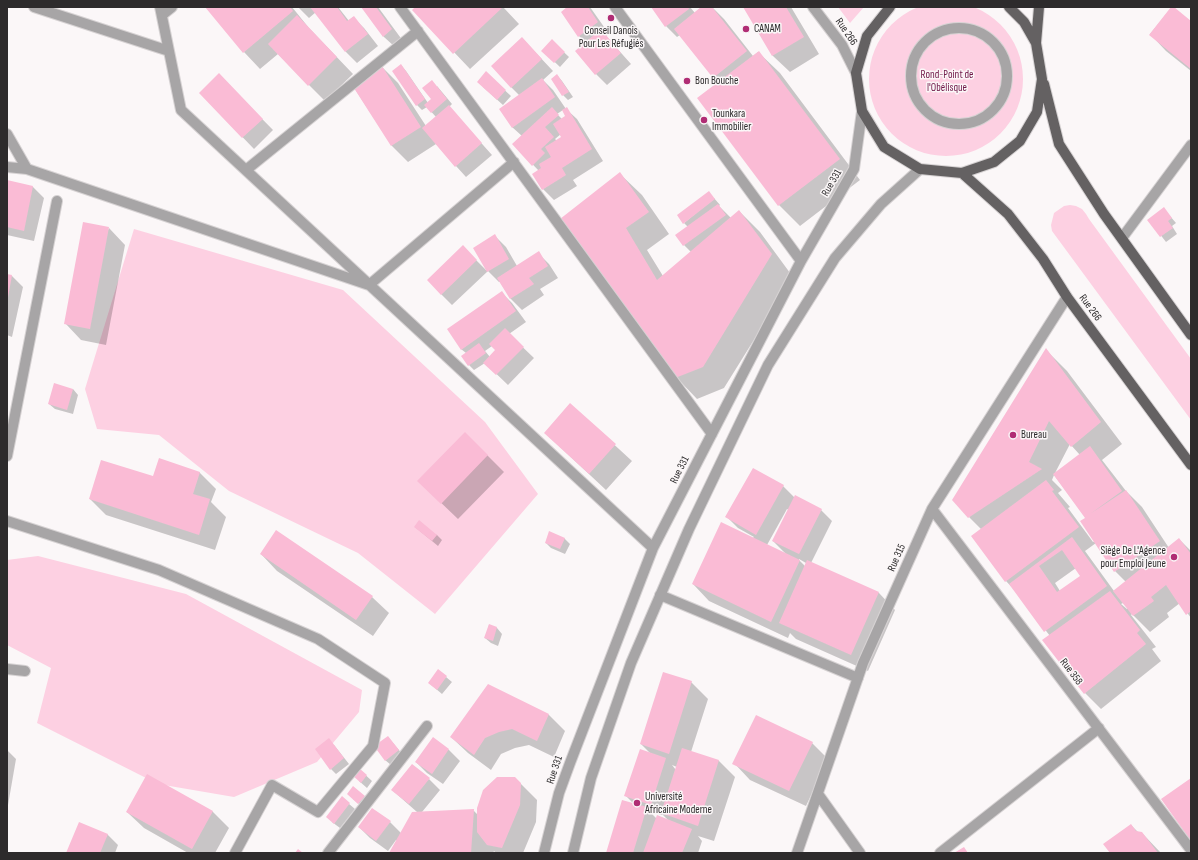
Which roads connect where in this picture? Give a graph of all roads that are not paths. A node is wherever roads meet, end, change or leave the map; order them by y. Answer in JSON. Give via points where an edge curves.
{"nodes":[{"id":1,"x":34,"y":7,"type":"edge"},
{"id":2,"x":172,"y":7,"type":"edge"},
{"id":3,"x":400,"y":7,"type":"edge"},
{"id":4,"x":615,"y":7,"type":"edge"},
{"id":5,"x":813,"y":7,"type":"edge"},
{"id":6,"x":890,"y":7,"type":"edge"},
{"id":7,"x":1009,"y":7,"type":"edge"},
{"id":8,"x":1039,"y":7,"type":"edge"},
{"id":9,"x":161,"y":11,"type":"edge"},
{"id":10,"x":418,"y":31,"type":"junction"},
{"id":11,"x":1036,"y":43,"type":"junction"},
{"id":12,"x":168,"y":51,"type":"junction"},
{"id":13,"x":1002,"y":53,"type":"joint"},
{"id":14,"x":856,"y":73,"type":"junction"},
{"id":15,"x":1042,"y":79,"type":"junction"},
{"id":16,"x":862,"y":111,"type":"junction"},
{"id":17,"x":7,"y":134,"type":"edge"},
{"id":18,"x":1191,"y":145,"type":"edge"},
{"id":19,"x":514,"y":162,"type":"junction"},
{"id":20,"x":7,"y":167,"type":"edge"},
{"id":21,"x":27,"y":169,"type":"junction"},
{"id":22,"x":920,"y":169,"type":"junction"},
{"id":23,"x":246,"y":170,"type":"junction"},
{"id":24,"x":962,"y":173,"type":"junction"},
{"id":25,"x":57,"y":201,"type":"dead end"},
{"id":26,"x":1122,"y":238,"type":"junction"},
{"id":27,"x":802,"y":261,"type":"junction"},
{"id":28,"x":369,"y":285,"type":"junction"},
{"id":29,"x":1067,"y":297,"type":"junction"},
{"id":30,"x":1191,"y":335,"type":"edge"},
{"id":31,"x":712,"y":434,"type":"junction"},
{"id":32,"x":7,"y":456,"type":"edge"},
{"id":33,"x":1191,"y":465,"type":"edge"},
{"id":34,"x":932,"y":509,"type":"junction"},
{"id":35,"x":7,"y":521,"type":"edge"},
{"id":36,"x":653,"y":548,"type":"junction"},
{"id":37,"x":660,"y":595,"type":"junction"},
{"id":38,"x":7,"y":669,"type":"edge"},
{"id":39,"x":25,"y":671,"type":"dead end"},
{"id":40,"x":858,"y":678,"type":"junction"},
{"id":41,"x":427,"y":726,"type":"dead end"},
{"id":42,"x":1098,"y":728,"type":"junction"},
{"id":43,"x":818,"y":794,"type":"junction"},
{"id":44,"x":1191,"y":850,"type":"edge"},
{"id":45,"x":235,"y":853,"type":"edge"},
{"id":46,"x":328,"y":853,"type":"edge"},
{"id":47,"x":544,"y":853,"type":"edge"},
{"id":48,"x":573,"y":853,"type":"edge"},
{"id":49,"x":797,"y":853,"type":"edge"},
{"id":50,"x":860,"y":853,"type":"edge"},
{"id":51,"x":940,"y":853,"type":"edge"}],
"edges":[{"from":1,"to":12,"type":"street"},
{"from":2,"to":9,"type":"street"},
{"from":3,"to":10,"type":"street"},
{"from":4,"to":27,"type":"street"},
{"from":5,"to":14,"type":"street","name":"Rue 266","via":[[842,45]]},
{"from":6,"to":14,"type":"main road","via":[[867,36]]},
{"from":7,"to":11,"type":"main road","via":[[1024,22]]},
{"from":8,"to":11,"type":"main road"},
{"from":9,"to":12,"type":"street"},
{"from":10,"to":19,"type":"street"},
{"from":10,"to":23,"type":"street"},
{"from":11,"to":15,"type":"main road"},
{"from":12,"to":23,"type":"street","via":[[181,110]]},
{"from":13,"to":13,"type":"street","via":[[1007,67],[1007,82],[1002,98],[992,112],[977,121],[961,124],[944,122],[930,114],[918,102],[912,86],[911,70],[915,55],[924,42],[936,33],[950,28],[966,28],[980,32],[992,40]]},
{"from":14,"to":16,"type":"main road"},
{"from":15,"to":24,"type":"main road","via":[[1037,112],[1020,141],[994,162]]},
{"from":15,"to":26,"type":"main road","via":[[1059,144]]},
{"from":16,"to":22,"type":"main road","via":[[884,147]]},
{"from":16,"to":27,"type":"street","name":"Rue 331","via":[[854,169]]},
{"from":17,"to":21,"type":"street"},
{"from":18,"to":26,"type":"street"},
{"from":19,"to":28,"type":"street"},
{"from":19,"to":31,"type":"street"},
{"from":20,"to":21,"type":"street"},
{"from":21,"to":28,"type":"street"},
{"from":22,"to":24,"type":"main road"},
{"from":22,"to":37,"type":"street","via":[[881,204],[835,258],[768,365]]},
{"from":23,"to":28,"type":"street"},
{"from":24,"to":29,"type":"main road","name":"Rue 266","via":[[1008,214],[1043,259]]},
{"from":25,"to":32,"type":"street"},
{"from":26,"to":30,"type":"main road"},
{"from":27,"to":31,"type":"street","name":"Rue 331"},
{"from":28,"to":36,"type":"street"},
{"from":29,"to":33,"type":"main road","name":"Rue 266"},
{"from":29,"to":34,"type":"street","name":"Rue 315"},
{"from":31,"to":36,"type":"street","name":"Rue 331"},
{"from":34,"to":40,"type":"street","name":"Rue 315"},
{"from":34,"to":42,"type":"street","name":"Rue 358"},
{"from":35,"to":45,"type":"street","via":[[159,570],[318,639],[385,682],[373,746],[318,812],[272,785]]},
{"from":36,"to":47,"type":"street","name":"Rue 331","via":[[570,763]]},
{"from":37,"to":40,"type":"street"},
{"from":37,"to":48,"type":"street","via":[[631,663],[591,778]]},
{"from":38,"to":39,"type":"street"},
{"from":40,"to":43,"type":"street","name":"Rue 315"},
{"from":41,"to":46,"type":"street"},
{"from":42,"to":44,"type":"street","name":"Rue 358"},
{"from":42,"to":51,"type":"street"},
{"from":43,"to":49,"type":"street","name":"Rue 315"},
{"from":43,"to":50,"type":"street"}]}
